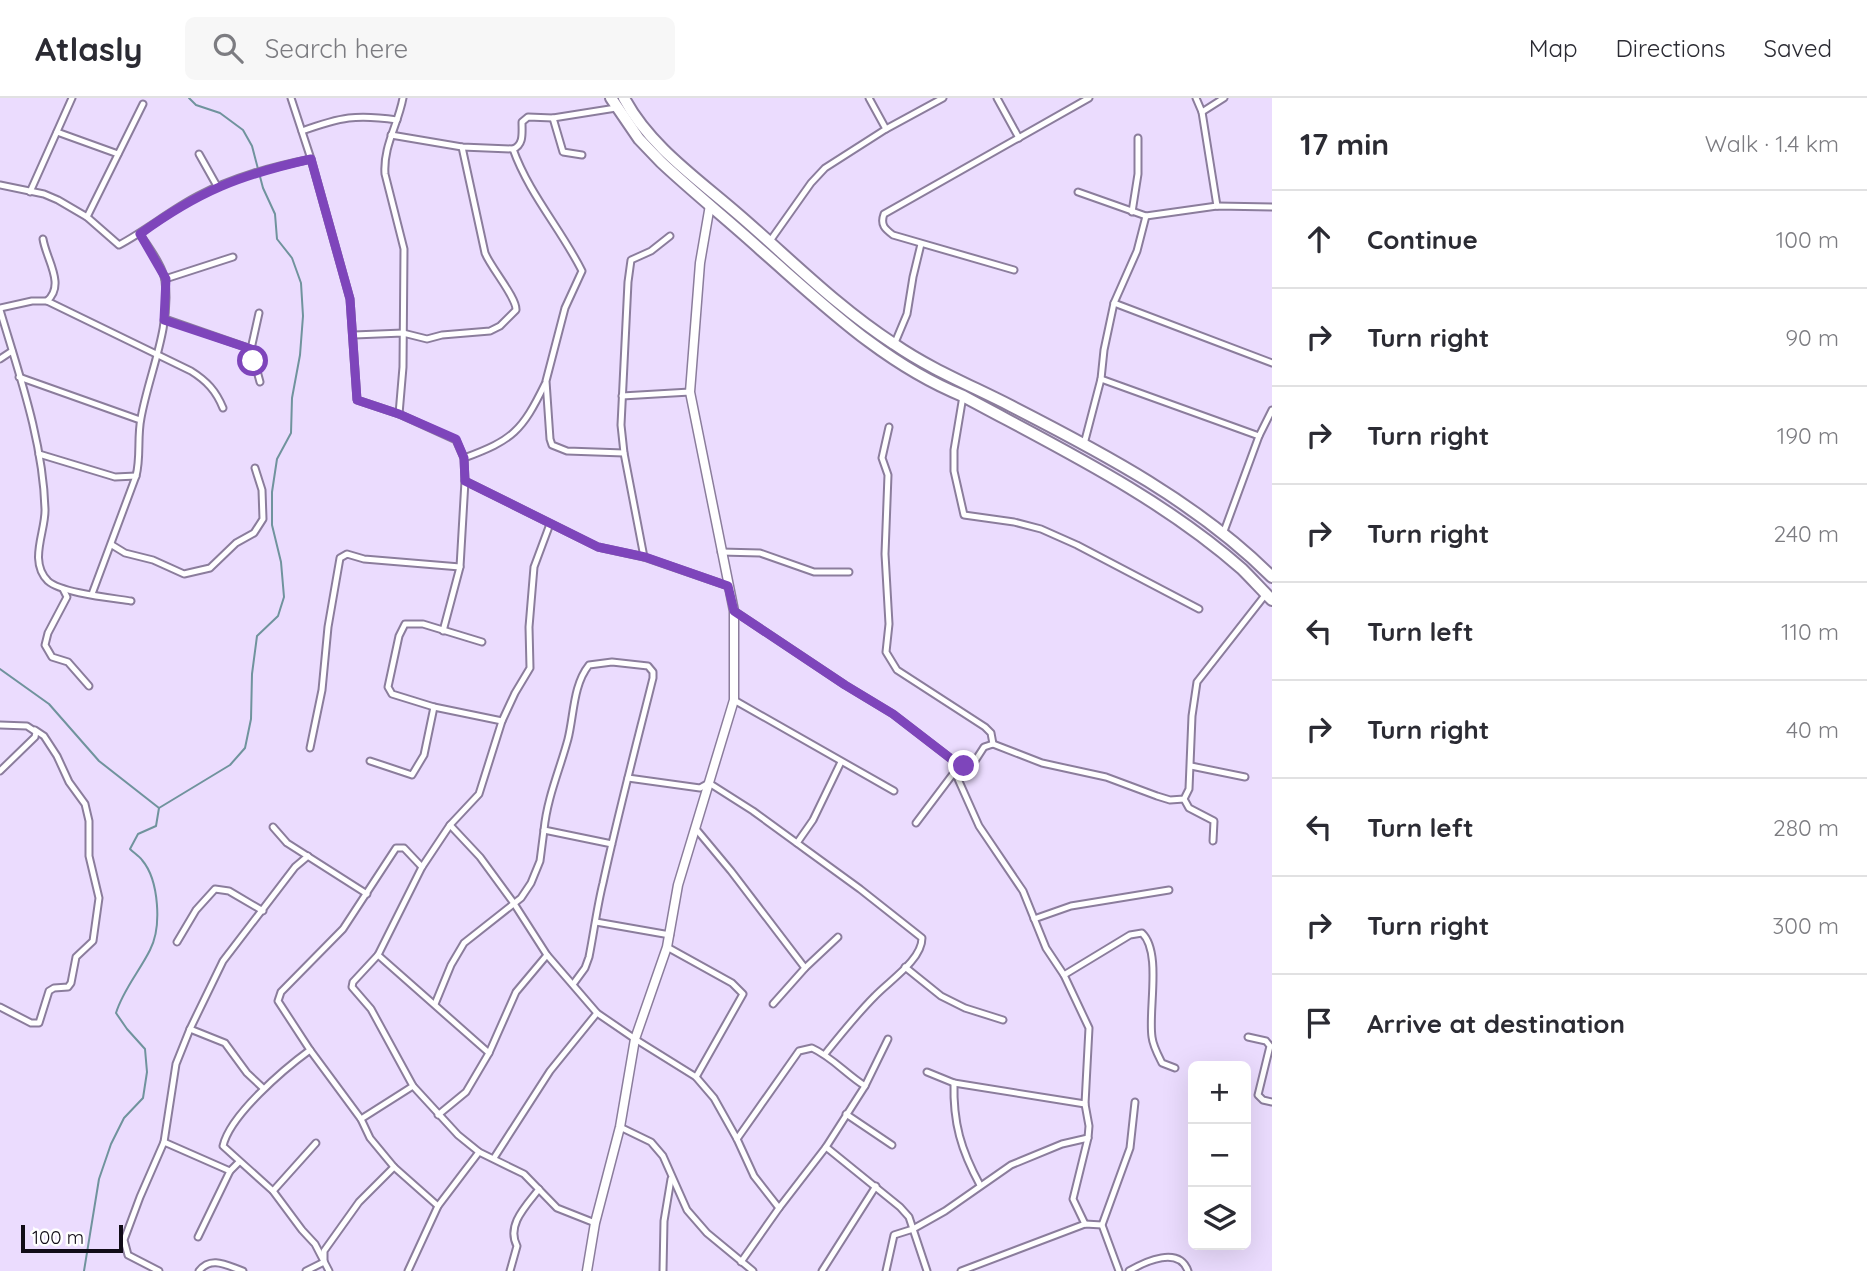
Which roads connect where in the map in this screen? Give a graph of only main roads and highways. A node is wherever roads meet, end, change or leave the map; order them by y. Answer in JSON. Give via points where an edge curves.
{"nodes":[{"id":1,"x":624,"y":98,"type":"edge"},
{"id":2,"x":614,"y":103,"type":"edge"},
{"id":3,"x":1272,"y":577,"type":"edge"},
{"id":4,"x":1269,"y":597,"type":"edge"}],
"edges":[{"from":1,"to":3,"type":"highway","via":[[660,144],[836,302],[894,345],[1084,444],[1173,498]]},
{"from":2,"to":4,"type":"highway","via":[[646,147],[862,338],[943,388],[1101,470],[1176,517],[1243,570]]}]}
